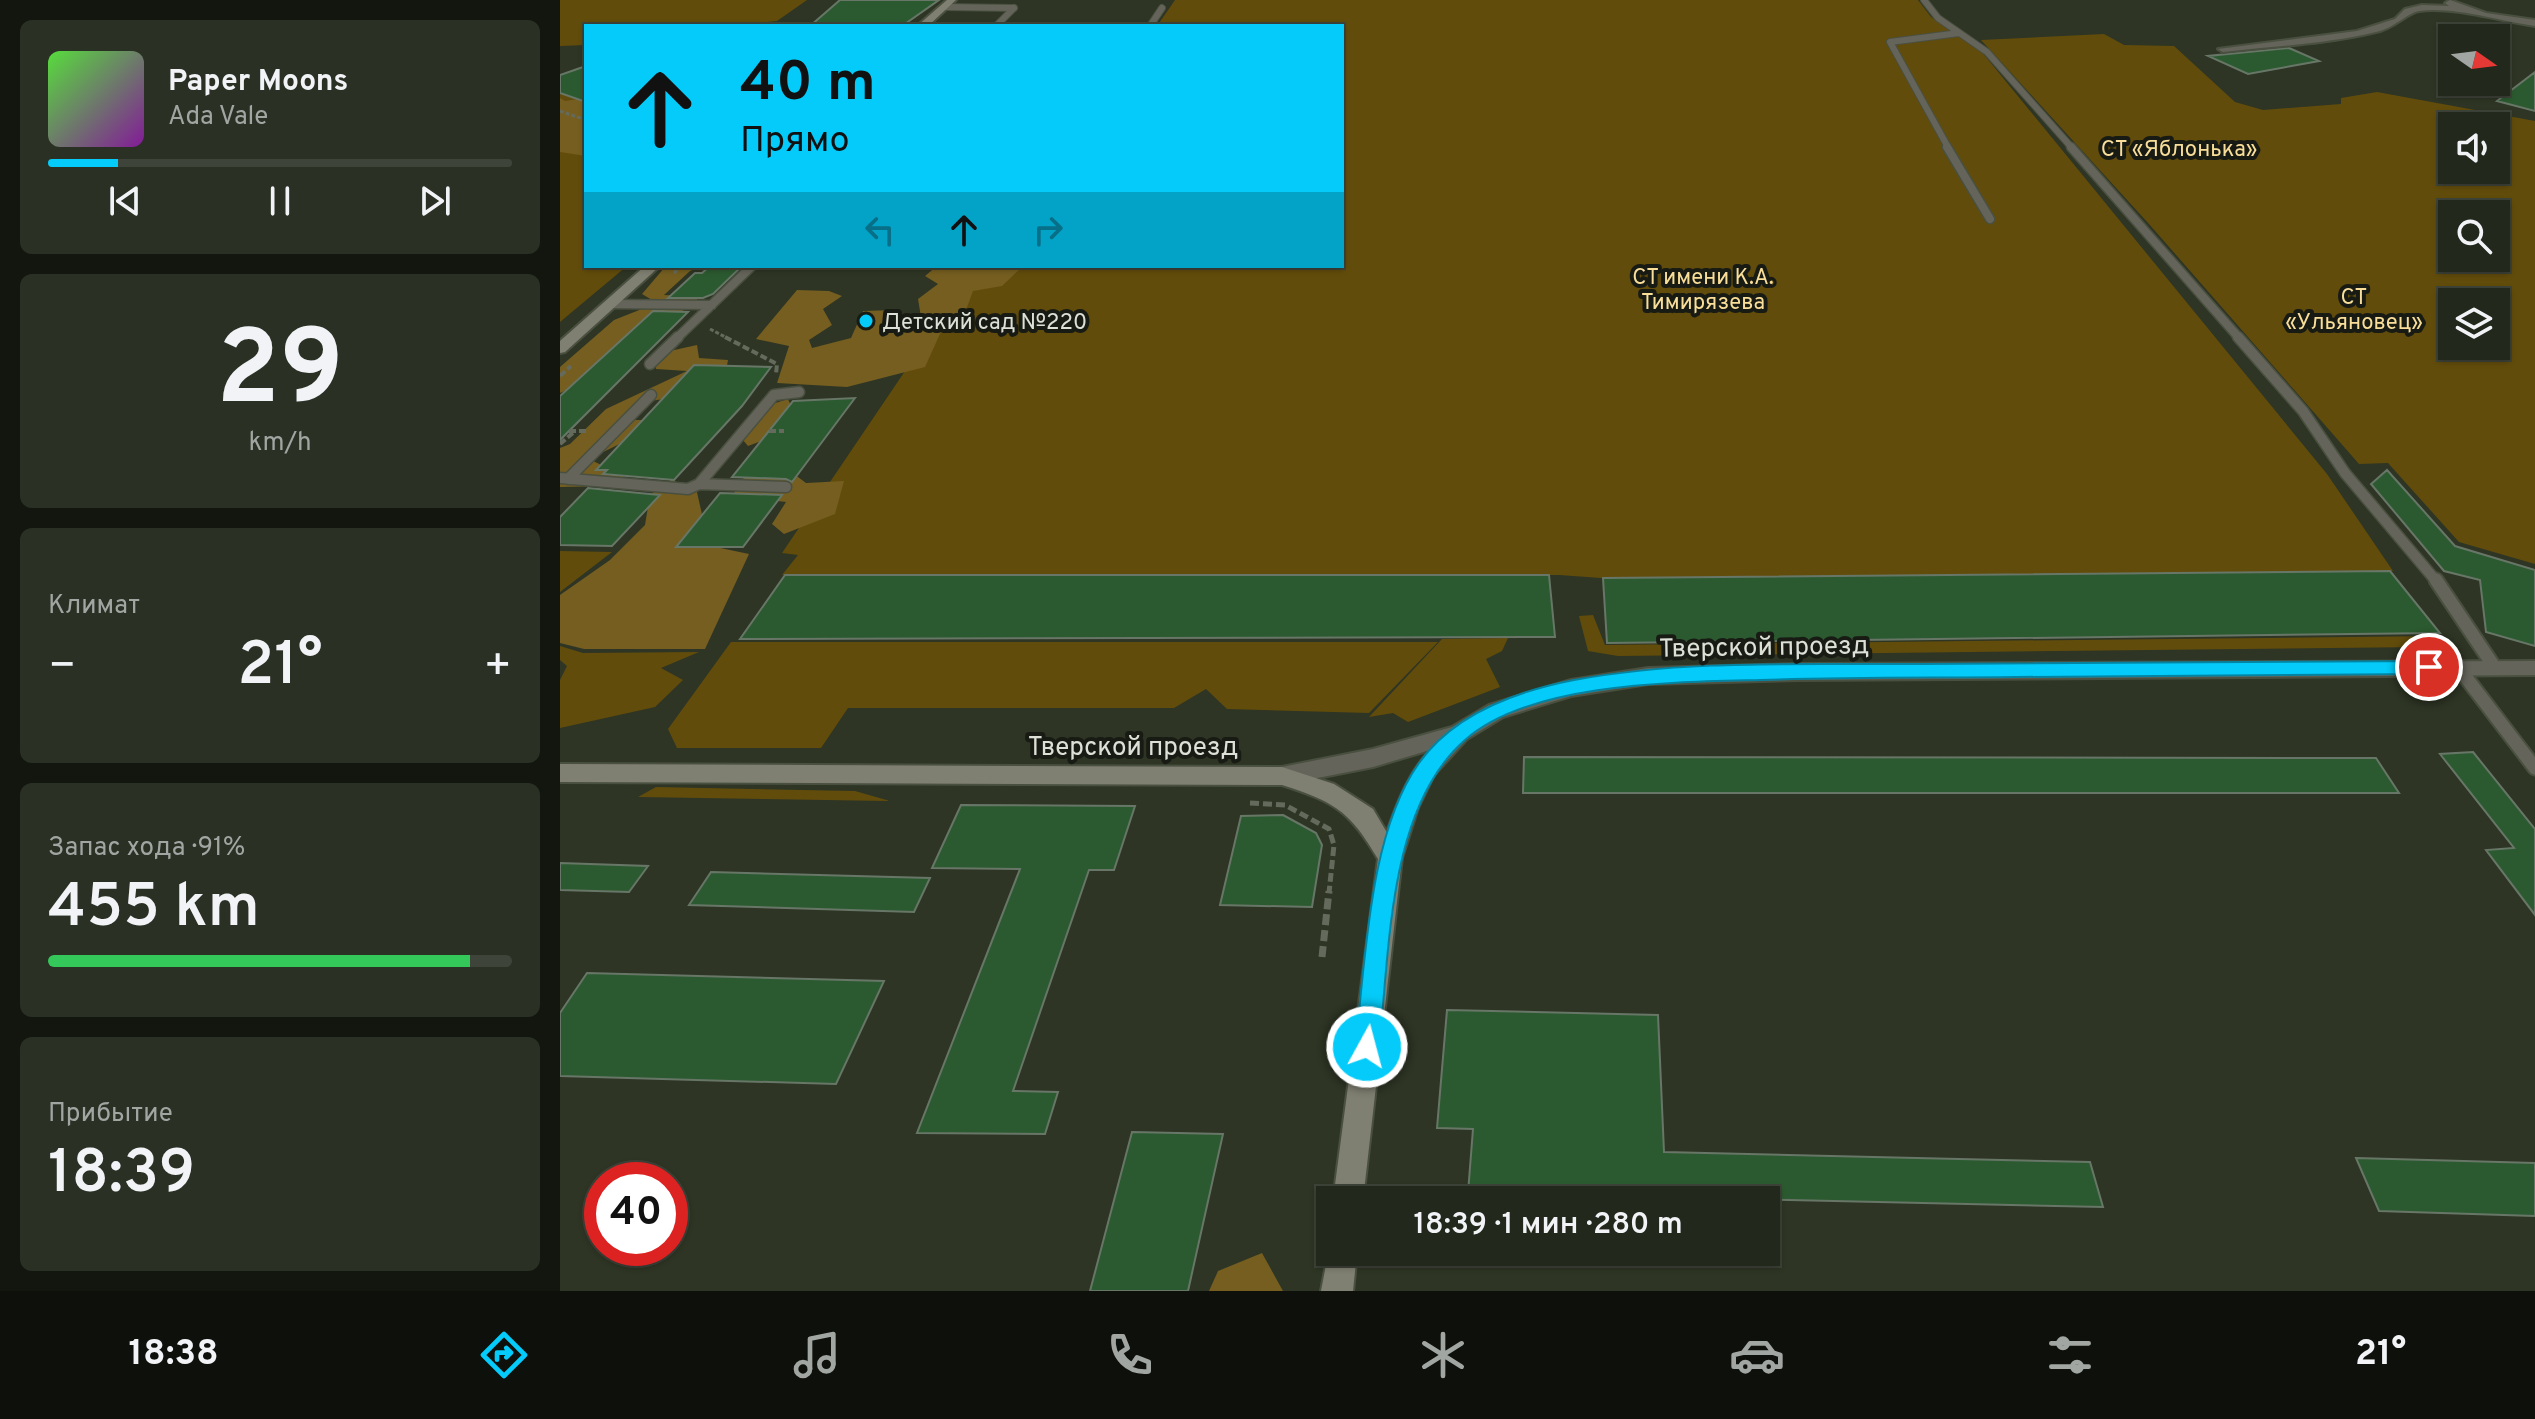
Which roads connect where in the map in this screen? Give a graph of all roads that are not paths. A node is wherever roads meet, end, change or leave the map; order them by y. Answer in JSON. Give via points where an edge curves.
{"nodes":[{"id":1,"x":1924,"y":0,"type":"edge"},
{"id":2,"x":2445,"y":0,"type":"edge"},
{"id":3,"x":948,"y":3,"type":"edge"},
{"id":4,"x":1162,"y":8,"type":"dead end"},
{"id":5,"x":2462,"y":9,"type":"junction"},
{"id":6,"x":2535,"y":23,"type":"edge"},
{"id":7,"x":924,"y":24,"type":"edge"},
{"id":8,"x":998,"y":24,"type":"edge"},
{"id":9,"x":1151,"y":24,"type":"edge"},
{"id":10,"x":1959,"y":33,"type":"junction"},
{"id":11,"x":2223,"y":49,"type":"dead end"},
{"id":12,"x":1990,"y":219,"type":"dead end"},
{"id":13,"x":651,"y":268,"type":"edge"},
{"id":14,"x":750,"y":268,"type":"edge"},
{"id":15,"x":610,"y":304,"type":"junction"},
{"id":16,"x":712,"y":305,"type":"junction"},
{"id":17,"x":560,"y":349,"type":"edge"},
{"id":18,"x":650,"y":364,"type":"dead end"},
{"id":19,"x":799,"y":392,"type":"dead end"},
{"id":20,"x":651,"y":395,"type":"dead end"},
{"id":21,"x":564,"y":478,"type":"edge"},
{"id":22,"x":699,"y":484,"type":"junction"},
{"id":23,"x":786,"y":487,"type":"dead end"},
{"id":24,"x":2458,"y":667,"type":"junction"},
{"id":25,"x":2495,"y":668,"type":"junction"},
{"id":26,"x":2535,"y":668,"type":"edge"},
{"id":27,"x":1459,"y":733,"type":"junction"},
{"id":28,"x":2535,"y":768,"type":"edge"},
{"id":29,"x":560,"y":773,"type":"edge"},
{"id":30,"x":1282,"y":776,"type":"junction"},
{"id":31,"x":1390,"y":858,"type":"junction"},
{"id":32,"x":1350,"y":1186,"type":"edge"},
{"id":33,"x":1340,"y":1266,"type":"edge"},
{"id":34,"x":1337,"y":1291,"type":"edge"}],
"edges":[{"from":1,"to":10,"type":"lane"},
{"from":2,"to":5,"type":"street"},
{"from":3,"to":7,"type":"street"},
{"from":3,"to":8,"type":"lane","via":[[1014,8]]},
{"from":4,"to":9,"type":"lane"},
{"from":5,"to":6,"type":"street"},
{"from":5,"to":11,"type":"street","via":[[2422,8],[2357,34]]},
{"from":10,"to":12,"type":"lane","via":[[1890,42]]},
{"from":10,"to":25,"type":"lane","via":[[1987,52],[2303,411],[2345,473],[2426,566]]},
{"from":13,"to":15,"type":"street"},
{"from":14,"to":16,"type":"lane"},
{"from":15,"to":16,"type":"lane"},
{"from":15,"to":17,"type":"street"},
{"from":16,"to":18,"type":"lane"},
{"from":19,"to":22,"type":"lane","via":[[774,395]]},
{"from":20,"to":21,"type":"lane"},
{"from":21,"to":22,"type":"lane","via":[[688,489]]},
{"from":22,"to":23,"type":"lane"},
{"from":24,"to":25,"type":"street","name":"Тверской проезд"},
{"from":24,"to":27,"type":"street","name":"Тверской проезд","via":[[1648,676],[1571,688],[1496,711]]},
{"from":24,"to":28,"type":"lane"},
{"from":25,"to":26,"type":"street","name":"Тверской проезд"},
{"from":27,"to":30,"type":"street","name":"Тверской проезд"},
{"from":27,"to":31,"type":"street","via":[[1426,769]]},
{"from":29,"to":30,"type":"street","name":"Тверской проезд"},
{"from":30,"to":31,"type":"street","via":[[1326,790],[1365,816]]},
{"from":31,"to":32,"type":"street"},
{"from":33,"to":34,"type":"street"}]}
